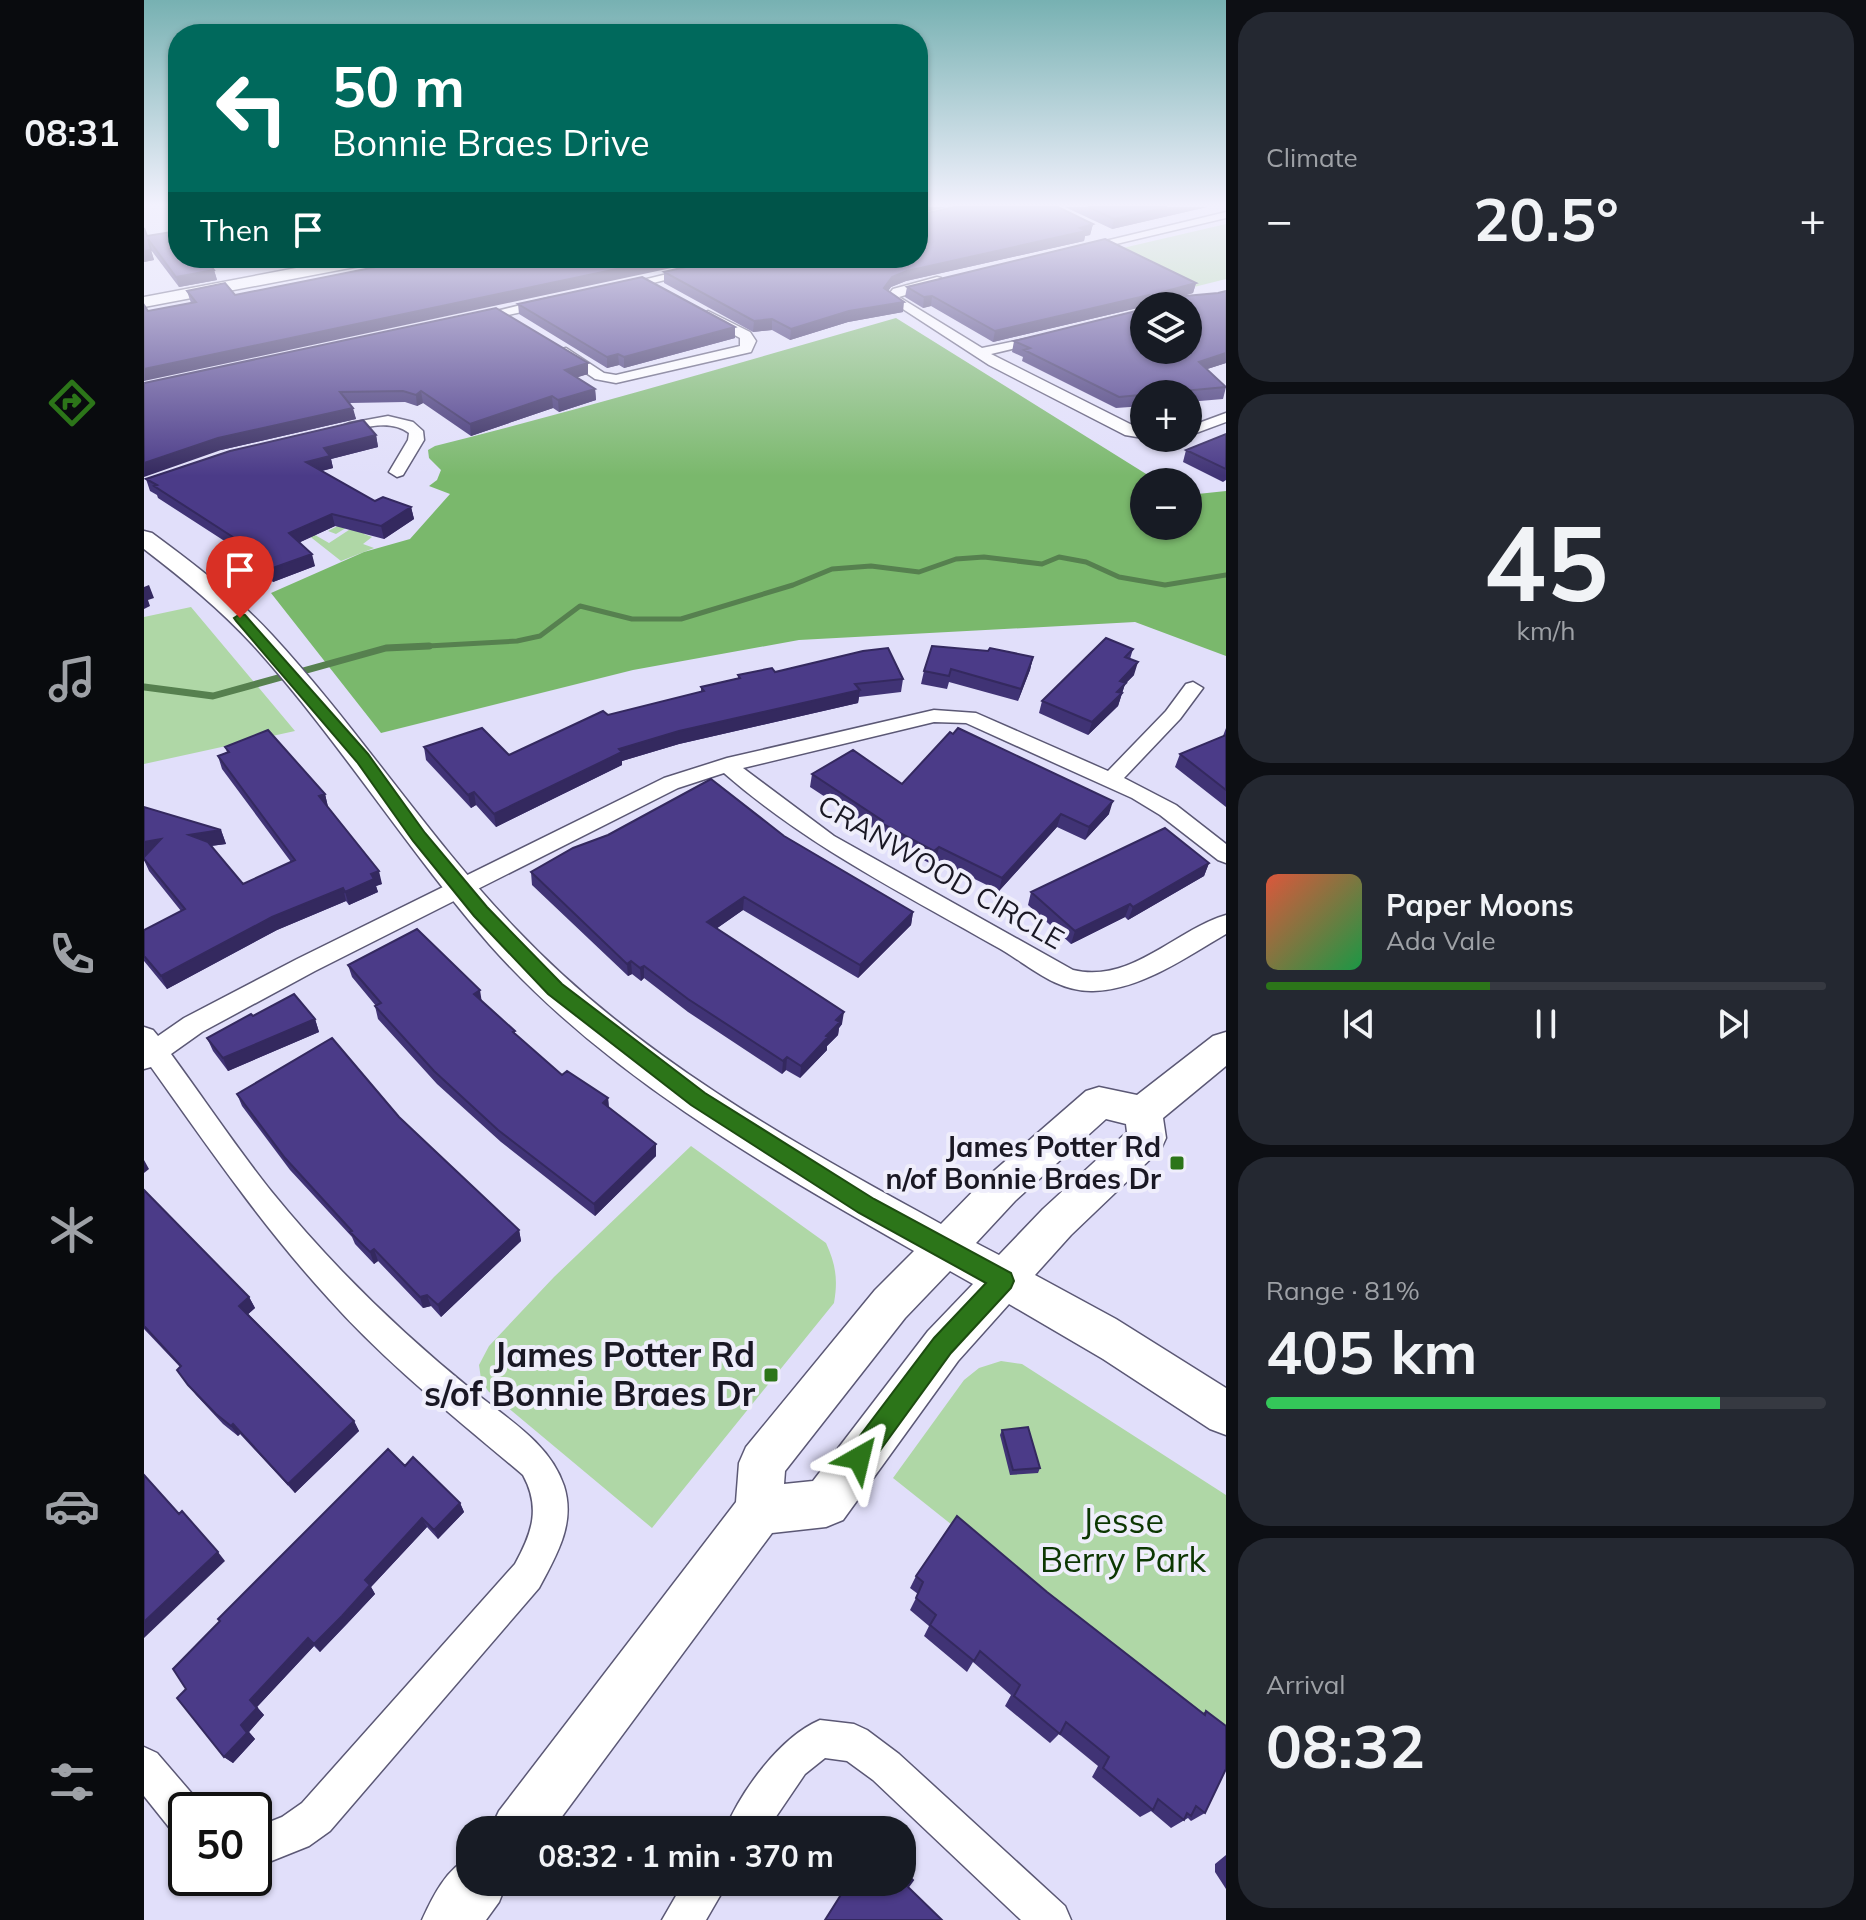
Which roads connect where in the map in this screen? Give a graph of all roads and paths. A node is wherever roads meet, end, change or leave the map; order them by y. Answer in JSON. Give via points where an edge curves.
{"nodes":[{"id":1,"x":172,"y":297,"type":"edge"},
{"id":2,"x":893,"y":297,"type":"edge"},
{"id":3,"x":560,"y":300,"type":"edge"},
{"id":4,"x":144,"y":302,"type":"edge"},
{"id":5,"x":694,"y":307,"type":"edge"},
{"id":6,"x":453,"y":323,"type":"edge"},
{"id":7,"x":1054,"y":334,"type":"edge"},
{"id":8,"x":551,"y":344,"type":"edge"},
{"id":9,"x":980,"y":353,"type":"junction"},
{"id":10,"x":1226,"y":417,"type":"edge"},
{"id":11,"x":1202,"y":426,"type":"edge"},
{"id":12,"x":1130,"y":432,"type":"edge"},
{"id":13,"x":316,"y":435,"type":"edge"},
{"id":14,"x":397,"y":472,"type":"dead end"},
{"id":15,"x":144,"y":538,"type":"edge"},
{"id":16,"x":1193,"y":688,"type":"dead end"},
{"id":17,"x":727,"y":765,"type":"junction"},
{"id":18,"x":1111,"y":780,"type":"junction"},
{"id":19,"x":1226,"y":855,"type":"edge"},
{"id":20,"x":461,"y":888,"type":"junction"},
{"id":21,"x":1226,"y":923,"type":"edge"},
{"id":22,"x":1226,"y":1046,"type":"edge"},
{"id":23,"x":147,"y":1049,"type":"edge"},
{"id":24,"x":1143,"y":1112,"type":"junction"},
{"id":25,"x":944,"y":1248,"type":"junction"},
{"id":26,"x":1003,"y":1281,"type":"junction"},
{"id":27,"x":1226,"y":1413,"type":"edge"},
{"id":28,"x":759,"y":1511,"type":"junction"},
{"id":29,"x":144,"y":1766,"type":"edge"},
{"id":30,"x":168,"y":1795,"type":"edge"},
{"id":31,"x":529,"y":1816,"type":"edge"},
{"id":32,"x":754,"y":1816,"type":"edge"},
{"id":33,"x":272,"y":1841,"type":"edge"},
{"id":34,"x":469,"y":1896,"type":"edge"},
{"id":35,"x":698,"y":1896,"type":"edge"},
{"id":36,"x":451,"y":1920,"type":"edge"},
{"id":37,"x":682,"y":1920,"type":"edge"},
{"id":38,"x":1051,"y":1920,"type":"edge"}],
"edges":[{"from":1,"to":4,"type":"street"},
{"from":2,"to":9,"type":"street"},
{"from":3,"to":6,"type":"street","via":[[508,316]]},
{"from":5,"to":8,"type":"street","via":[[745,335],[746,349],[616,379],[600,376]]},
{"from":7,"to":9,"type":"street"},
{"from":9,"to":12,"type":"street"},
{"from":10,"to":11,"type":"street"},
{"from":13,"to":14,"type":"street","via":[[380,421],[410,425],[416,440]]},
{"from":15,"to":20,"type":"street","via":[[226,602],[270,649]]},
{"from":16,"to":18,"type":"street"},
{"from":17,"to":18,"type":"street","via":[[951,715],[982,722]]},
{"from":17,"to":20,"type":"street","via":[[671,783]]},
{"from":17,"to":21,"type":"street","name":"CRANWOOD CIRCLE","via":[[843,854],[1007,940],[1071,980],[1121,978]]},
{"from":18,"to":19,"type":"street","via":[[1168,810]]},
{"from":20,"to":23,"type":"street"},
{"from":20,"to":25,"type":"street","via":[[555,989],[621,1043],[698,1099]]},
{"from":22,"to":24,"type":"street"},
{"from":23,"to":33,"type":"street","via":[[260,1198],[341,1292],[535,1463],[548,1488],[551,1519],[544,1548],[510,1596],[316,1817]]},
{"from":24,"to":25,"type":"street","via":[[1099,1102]]},
{"from":24,"to":26,"type":"street","via":[[1147,1138]]},
{"from":25,"to":26,"type":"street"},
{"from":25,"to":28,"type":"street","via":[[890,1304],[762,1463]]},
{"from":26,"to":27,"type":"street"},
{"from":26,"to":28,"type":"street","via":[[943,1346],[826,1503]]},
{"from":28,"to":31,"type":"street"},
{"from":29,"to":30,"type":"street"},
{"from":32,"to":38,"type":"street","via":[[792,1761],[820,1739],[854,1743]]},
{"from":34,"to":36,"type":"street"},
{"from":35,"to":37,"type":"street"}]}
